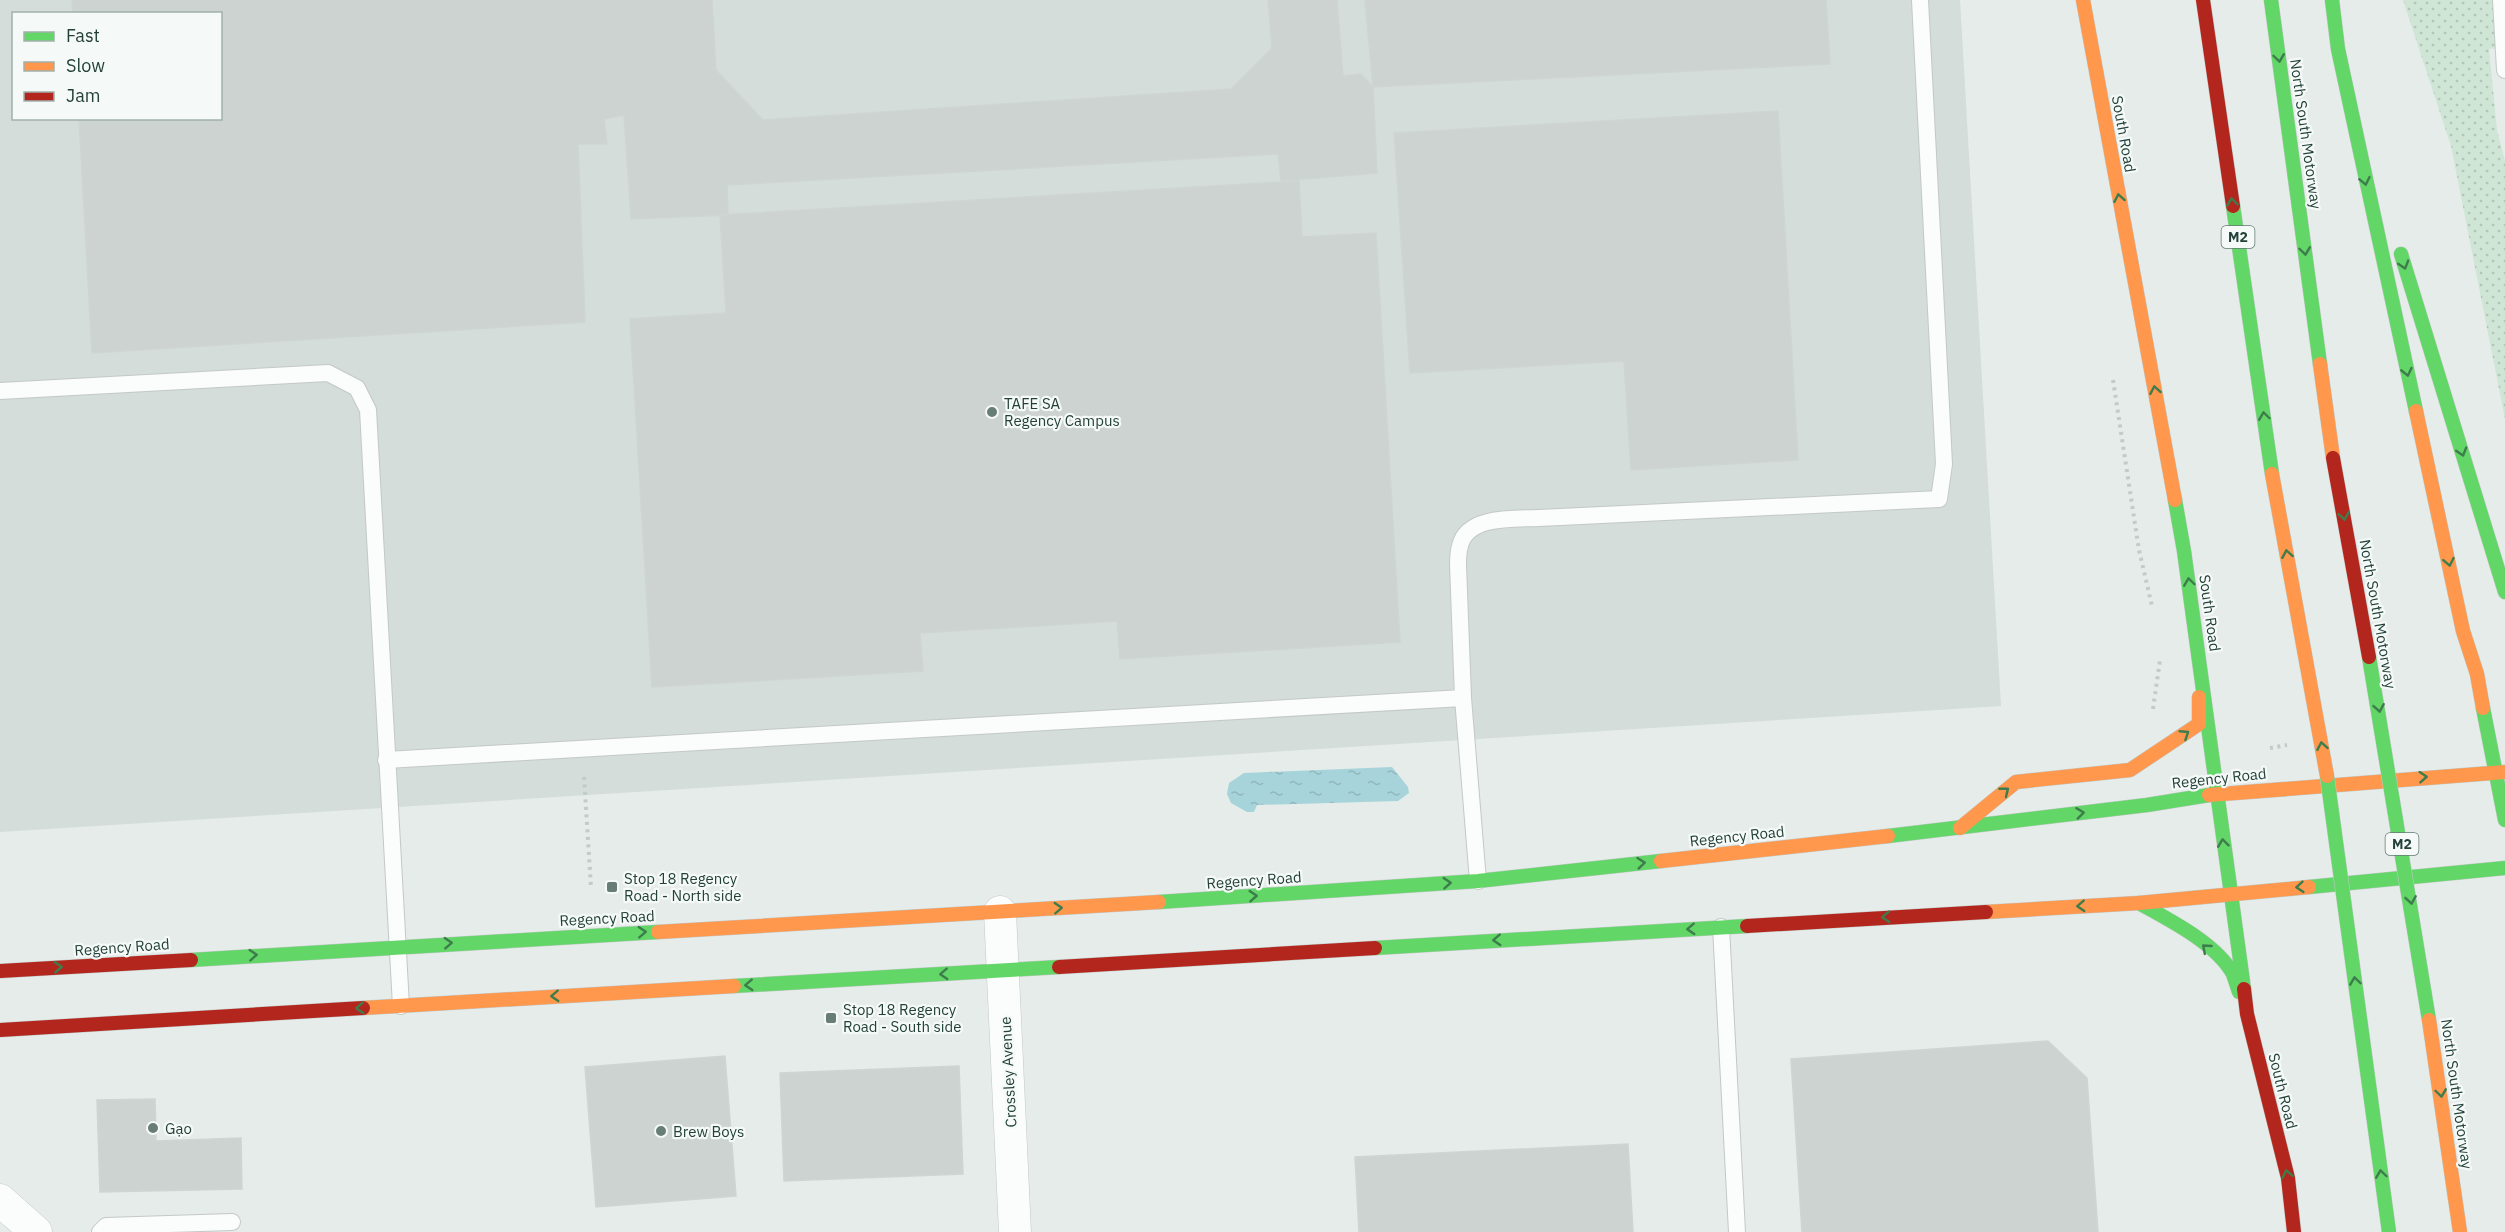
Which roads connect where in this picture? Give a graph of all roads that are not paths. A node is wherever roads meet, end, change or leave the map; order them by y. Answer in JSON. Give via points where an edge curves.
{"nodes":[{"id":1,"x":1920,"y":0,"type":"edge"},
{"id":2,"x":2083,"y":0,"type":"edge"},
{"id":3,"x":2203,"y":0,"type":"edge"},
{"id":4,"x":2271,"y":0,"type":"edge"},
{"id":5,"x":2332,"y":0,"type":"edge"},
{"id":6,"x":2501,"y":0,"type":"edge"},
{"id":7,"x":2338,"y":49,"type":"junction"},
{"id":8,"x":2505,"y":70,"type":"edge"},
{"id":9,"x":2387,"y":209,"type":"dead end"},
{"id":10,"x":2398,"y":243,"type":"dead end"},
{"id":11,"x":0,"y":391,"type":"edge"},
{"id":12,"x":2505,"y":592,"type":"edge"},
{"id":13,"x":2197,"y":640,"type":"junction"},
{"id":14,"x":1463,"y":698,"type":"junction"},
{"id":15,"x":386,"y":760,"type":"junction"},
{"id":16,"x":2499,"y":772,"type":"edge"},
{"id":17,"x":2218,"y":793,"type":"junction"},
{"id":18,"x":2505,"y":820,"type":"edge"},
{"id":19,"x":1960,"y":828,"type":"junction"},
{"id":20,"x":2505,"y":868,"type":"edge"},
{"id":21,"x":1478,"y":881,"type":"junction"},
{"id":22,"x":2229,"y":893,"type":"junction"},
{"id":23,"x":2139,"y":903,"type":"junction"},
{"id":24,"x":1000,"y":912,"type":"junction"},
{"id":25,"x":1721,"y":927,"type":"junction"},
{"id":26,"x":397,"y":946,"type":"junction"},
{"id":27,"x":1003,"y":970,"type":"junction"},
{"id":28,"x":0,"y":971,"type":"edge"},
{"id":29,"x":401,"y":1006,"type":"junction"},
{"id":30,"x":2247,"y":1014,"type":"junction"},
{"id":31,"x":0,"y":1030,"type":"edge"},
{"id":32,"x":0,"y":1200,"type":"edge"},
{"id":33,"x":232,"y":1222,"type":"dead end"},
{"id":34,"x":36,"y":1232,"type":"edge"},
{"id":35,"x":100,"y":1232,"type":"edge"},
{"id":36,"x":1015,"y":1232,"type":"edge"},
{"id":37,"x":1737,"y":1232,"type":"edge"},
{"id":38,"x":2294,"y":1232,"type":"edge"},
{"id":39,"x":2389,"y":1232,"type":"edge"},
{"id":40,"x":2460,"y":1232,"type":"edge"}],
"edges":[{"from":1,"to":14,"type":"lane","via":[[1944,464],[1939,499],[1528,518],[1474,526],[1460,544],[1458,565]]},
{"from":13,"to":2,"type":"main road","name":"South Road","one_way":true},
{"from":39,"to":3,"type":"main road","number":"M2","one_way":true,"bridge":true,"via":[[2324,757],[2272,474]]},
{"from":4,"to":40,"type":"main road","name":"North South Motorway","number":"M2","one_way":true,"bridge":true,"via":[[2333,458],[2388,758],[2439,1072]]},
{"from":5,"to":7,"type":"main road"},
{"from":6,"to":8,"type":"lane"},
{"from":7,"to":9,"type":"main road"},
{"from":7,"to":16,"type":"main road","one_way":true,"via":[[2463,631]]},
{"from":10,"to":12,"type":"main road","one_way":true},
{"from":11,"to":15,"type":"lane","via":[[328,373],[357,388],[368,410]]},
{"from":13,"to":17,"type":"main road","name":"South Road"},
{"from":19,"to":13,"type":"main road","one_way":true,"via":[[2016,783],[2130,770],[2199,724]]},
{"from":14,"to":15,"type":"lane"},
{"from":14,"to":21,"type":"lane"},
{"from":15,"to":26,"type":"lane"},
{"from":17,"to":16,"type":"main road","name":"Regency Road","one_way":true},
{"from":16,"to":18,"type":"main road"},
{"from":19,"to":17,"type":"main road","name":"Regency Road","one_way":true},
{"from":22,"to":17,"type":"main road","name":"South Road","one_way":true},
{"from":21,"to":19,"type":"main road","name":"Regency Road","one_way":true},
{"from":20,"to":22,"type":"main road","one_way":true},
{"from":24,"to":21,"type":"main road","name":"Regency Road","one_way":true},
{"from":22,"to":23,"type":"main road"},
{"from":22,"to":30,"type":"main road","name":"South Road"},
{"from":23,"to":25,"type":"main road","one_way":true},
{"from":30,"to":23,"type":"main road","one_way":true,"via":[[2231,971],[2187,932]]},
{"from":26,"to":24,"type":"main road","name":"Regency Road","one_way":true},
{"from":24,"to":27,"type":"street","name":"Crossley Avenue"},
{"from":25,"to":27,"type":"main road","one_way":true},
{"from":25,"to":37,"type":"lane"},
{"from":28,"to":26,"type":"main road","name":"Regency Road","one_way":true},
{"from":26,"to":29,"type":"lane"},
{"from":27,"to":29,"type":"main road","one_way":true},
{"from":27,"to":36,"type":"street","name":"Crossley Avenue"},
{"from":29,"to":31,"type":"main road","one_way":true},
{"from":38,"to":30,"type":"main road","name":"South Road","one_way":true,"via":[[2288,1178]]},
{"from":32,"to":34,"type":"street"},
{"from":33,"to":35,"type":"lane","via":[[106,1226]]}]}
